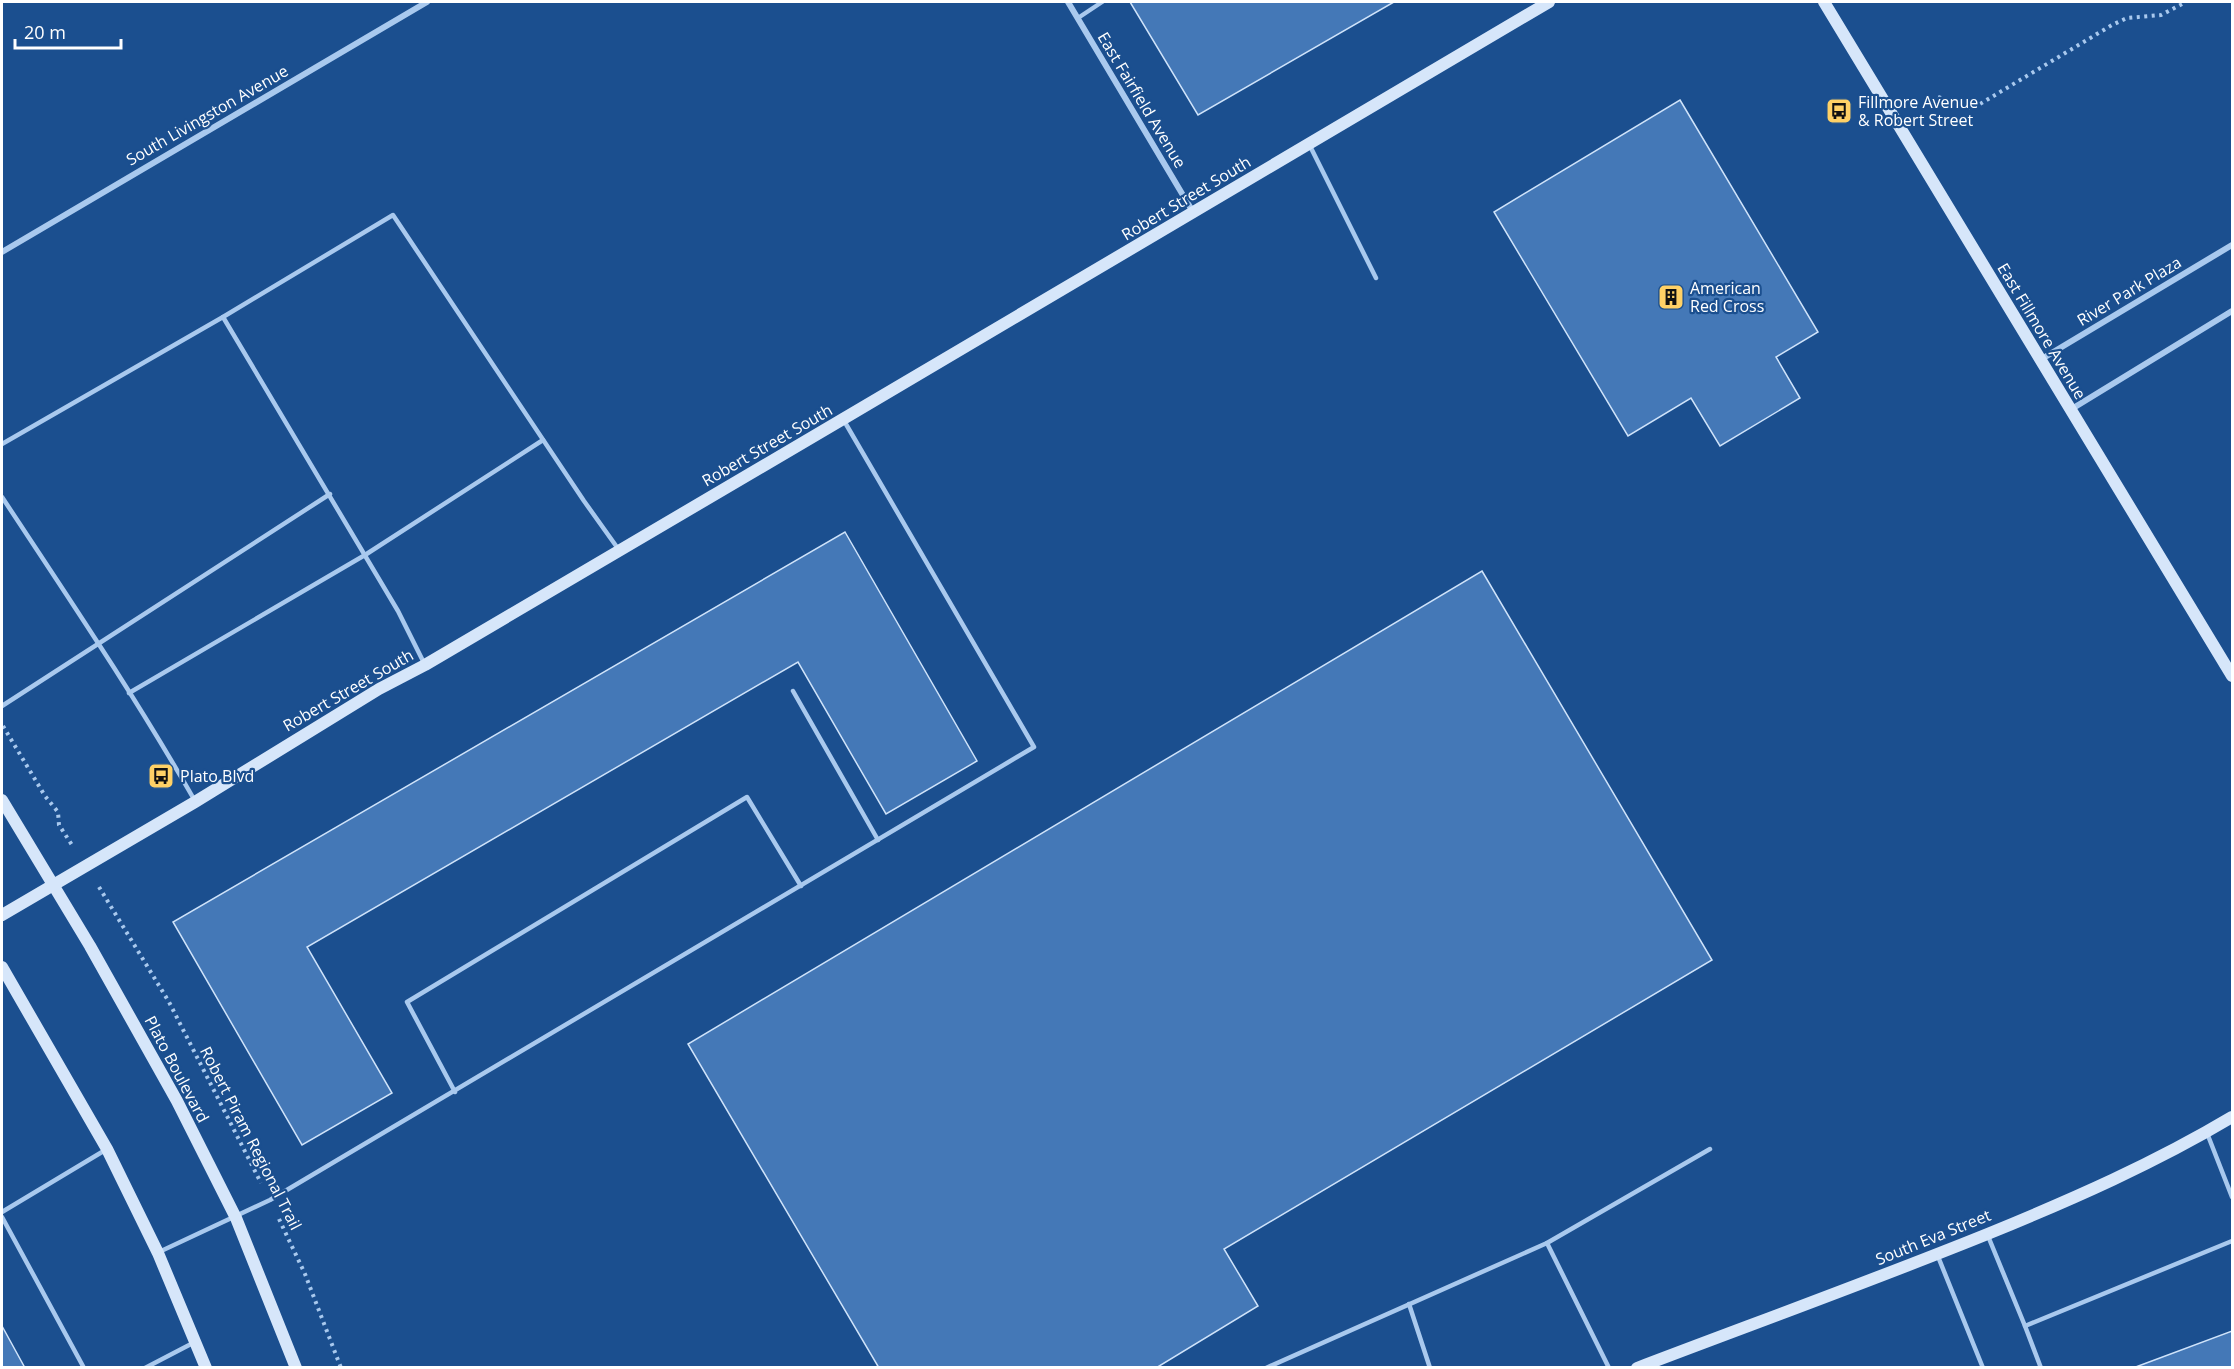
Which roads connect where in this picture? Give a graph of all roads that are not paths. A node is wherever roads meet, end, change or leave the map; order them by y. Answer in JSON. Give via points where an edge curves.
{"nodes":[{"id":1,"x":427,"y":2,"type":"edge"},
{"id":2,"x":1068,"y":2,"type":"edge"},
{"id":3,"x":1102,"y":2,"type":"edge"},
{"id":4,"x":1549,"y":2,"type":"edge"},
{"id":5,"x":1824,"y":2,"type":"edge"},
{"id":6,"x":1078,"y":18,"type":"junction"},
{"id":7,"x":1309,"y":144,"type":"junction"},
{"id":8,"x":1193,"y":213,"type":"junction"},
{"id":9,"x":2232,"y":245,"type":"edge"},
{"id":10,"x":2,"y":252,"type":"edge"},
{"id":11,"x":1377,"y":278,"type":"dead end"},
{"id":12,"x":2232,"y":311,"type":"edge"},
{"id":13,"x":223,"y":317,"type":"junction"},
{"id":14,"x":2040,"y":360,"type":"junction"},
{"id":15,"x":2070,"y":410,"type":"junction"},
{"id":16,"x":843,"y":419,"type":"junction"},
{"id":17,"x":543,"y":440,"type":"junction"},
{"id":18,"x":2,"y":444,"type":"edge"},
{"id":19,"x":330,"y":494,"type":"junction"},
{"id":20,"x":2,"y":496,"type":"edge"},
{"id":21,"x":619,"y":550,"type":"junction"},
{"id":22,"x":365,"y":555,"type":"junction"},
{"id":23,"x":99,"y":643,"type":"junction"},
{"id":24,"x":424,"y":664,"type":"junction"},
{"id":25,"x":2232,"y":676,"type":"edge"},
{"id":26,"x":793,"y":691,"type":"dead end"},
{"id":27,"x":129,"y":693,"type":"junction"},
{"id":28,"x":2,"y":706,"type":"edge"},
{"id":29,"x":2,"y":800,"type":"edge"},
{"id":30,"x":195,"y":802,"type":"junction"},
{"id":31,"x":878,"y":840,"type":"junction"},
{"id":32,"x":52,"y":885,"type":"junction"},
{"id":33,"x":801,"y":886,"type":"junction"},
{"id":34,"x":2,"y":915,"type":"edge"},
{"id":35,"x":2,"y":967,"type":"edge"},
{"id":36,"x":455,"y":1092,"type":"junction"},
{"id":37,"x":2232,"y":1118,"type":"edge"},
{"id":38,"x":2207,"y":1133,"type":"junction"},
{"id":39,"x":107,"y":1149,"type":"junction"},
{"id":40,"x":1710,"y":1149,"type":"dead end"},
{"id":41,"x":2232,"y":1197,"type":"edge"},
{"id":42,"x":2,"y":1214,"type":"edge"},
{"id":43,"x":236,"y":1218,"type":"junction"},
{"id":44,"x":1987,"y":1234,"type":"junction"},
{"id":45,"x":2232,"y":1241,"type":"edge"},
{"id":46,"x":1547,"y":1243,"type":"junction"},
{"id":47,"x":158,"y":1253,"type":"junction"},
{"id":48,"x":1937,"y":1254,"type":"junction"},
{"id":49,"x":1409,"y":1304,"type":"junction"},
{"id":50,"x":2025,"y":1326,"type":"junction"},
{"id":51,"x":196,"y":1341,"type":"junction"},
{"id":52,"x":84,"y":1368,"type":"edge"},
{"id":53,"x":145,"y":1368,"type":"edge"},
{"id":54,"x":206,"y":1368,"type":"edge"},
{"id":55,"x":296,"y":1368,"type":"edge"},
{"id":56,"x":1266,"y":1368,"type":"edge"},
{"id":57,"x":1430,"y":1368,"type":"edge"},
{"id":58,"x":1609,"y":1368,"type":"edge"},
{"id":59,"x":1637,"y":1368,"type":"edge"},
{"id":60,"x":1983,"y":1368,"type":"edge"},
{"id":61,"x":2041,"y":1368,"type":"edge"}],
"edges":[{"from":1,"to":10,"type":"street","name":"South Livingston Avenue"},
{"from":2,"to":6,"type":"street","name":"East Fairfield Avenue"},
{"from":3,"to":6,"type":"lane"},
{"from":4,"to":7,"type":"main road","name":"Robert Street South"},
{"from":5,"to":14,"type":"main road","name":"East Fillmore Avenue"},
{"from":6,"to":8,"type":"street","name":"East Fairfield Avenue"},
{"from":7,"to":8,"type":"main road","name":"Robert Street South"},
{"from":7,"to":11,"type":"lane"},
{"from":8,"to":16,"type":"main road","name":"Robert Street South"},
{"from":9,"to":14,"type":"street","name":"River Park Plaza"},
{"from":12,"to":15,"type":"street"},
{"from":13,"to":17,"type":"lane","via":[[393,215]]},
{"from":13,"to":18,"type":"lane"},
{"from":13,"to":19,"type":"lane"},
{"from":14,"to":15,"type":"main road","name":"East Fillmore Avenue"},
{"from":15,"to":25,"type":"main road","name":"East Fillmore Avenue"},
{"from":16,"to":21,"type":"main road","name":"Robert Street South"},
{"from":16,"to":31,"type":"lane","via":[[1034,747]]},
{"from":17,"to":21,"type":"lane"},
{"from":17,"to":22,"type":"lane"},
{"from":19,"to":22,"type":"lane"},
{"from":19,"to":23,"type":"lane"},
{"from":20,"to":23,"type":"lane"},
{"from":21,"to":24,"type":"main road","name":"Robert Street South"},
{"from":22,"to":24,"type":"lane"},
{"from":22,"to":27,"type":"lane"},
{"from":23,"to":27,"type":"lane"},
{"from":23,"to":28,"type":"lane"},
{"from":24,"to":30,"type":"main road","name":"Robert Street South"},
{"from":26,"to":31,"type":"lane"},
{"from":27,"to":30,"type":"lane"},
{"from":29,"to":32,"type":"main road","name":"Plato Boulevard"},
{"from":30,"to":32,"type":"main road","name":"Robert Street South"},
{"from":31,"to":33,"type":"lane"},
{"from":32,"to":34,"type":"main road","name":"Robert Street South"},
{"from":32,"to":43,"type":"main road","name":"Plato Boulevard","via":[[155,1061]]},
{"from":33,"to":36,"type":"lane"},
{"from":33,"to":36,"type":"lane","via":[[747,798],[407,1002]]},
{"from":35,"to":39,"type":"main road"},
{"from":36,"to":43,"type":"lane"},
{"from":37,"to":38,"type":"main road","name":"South Eva Street"},
{"from":38,"to":41,"type":"lane"},
{"from":38,"to":44,"type":"main road","name":"South Eva Street","via":[[2078,1197]]},
{"from":39,"to":42,"type":"lane"},
{"from":39,"to":47,"type":"main road"},
{"from":40,"to":46,"type":"lane"},
{"from":42,"to":52,"type":"lane"},
{"from":43,"to":47,"type":"lane"},
{"from":43,"to":55,"type":"main road","name":"Plato Boulevard"},
{"from":44,"to":48,"type":"main road","name":"South Eva Street"},
{"from":44,"to":50,"type":"lane"},
{"from":45,"to":50,"type":"lane"},
{"from":46,"to":49,"type":"lane"},
{"from":46,"to":58,"type":"lane"},
{"from":47,"to":51,"type":"main road"},
{"from":48,"to":59,"type":"main road","name":"South Eva Street"},
{"from":48,"to":60,"type":"lane"},
{"from":49,"to":56,"type":"lane"},
{"from":49,"to":57,"type":"lane"},
{"from":50,"to":61,"type":"lane"},
{"from":51,"to":53,"type":"lane"},
{"from":51,"to":54,"type":"main road"}]}
